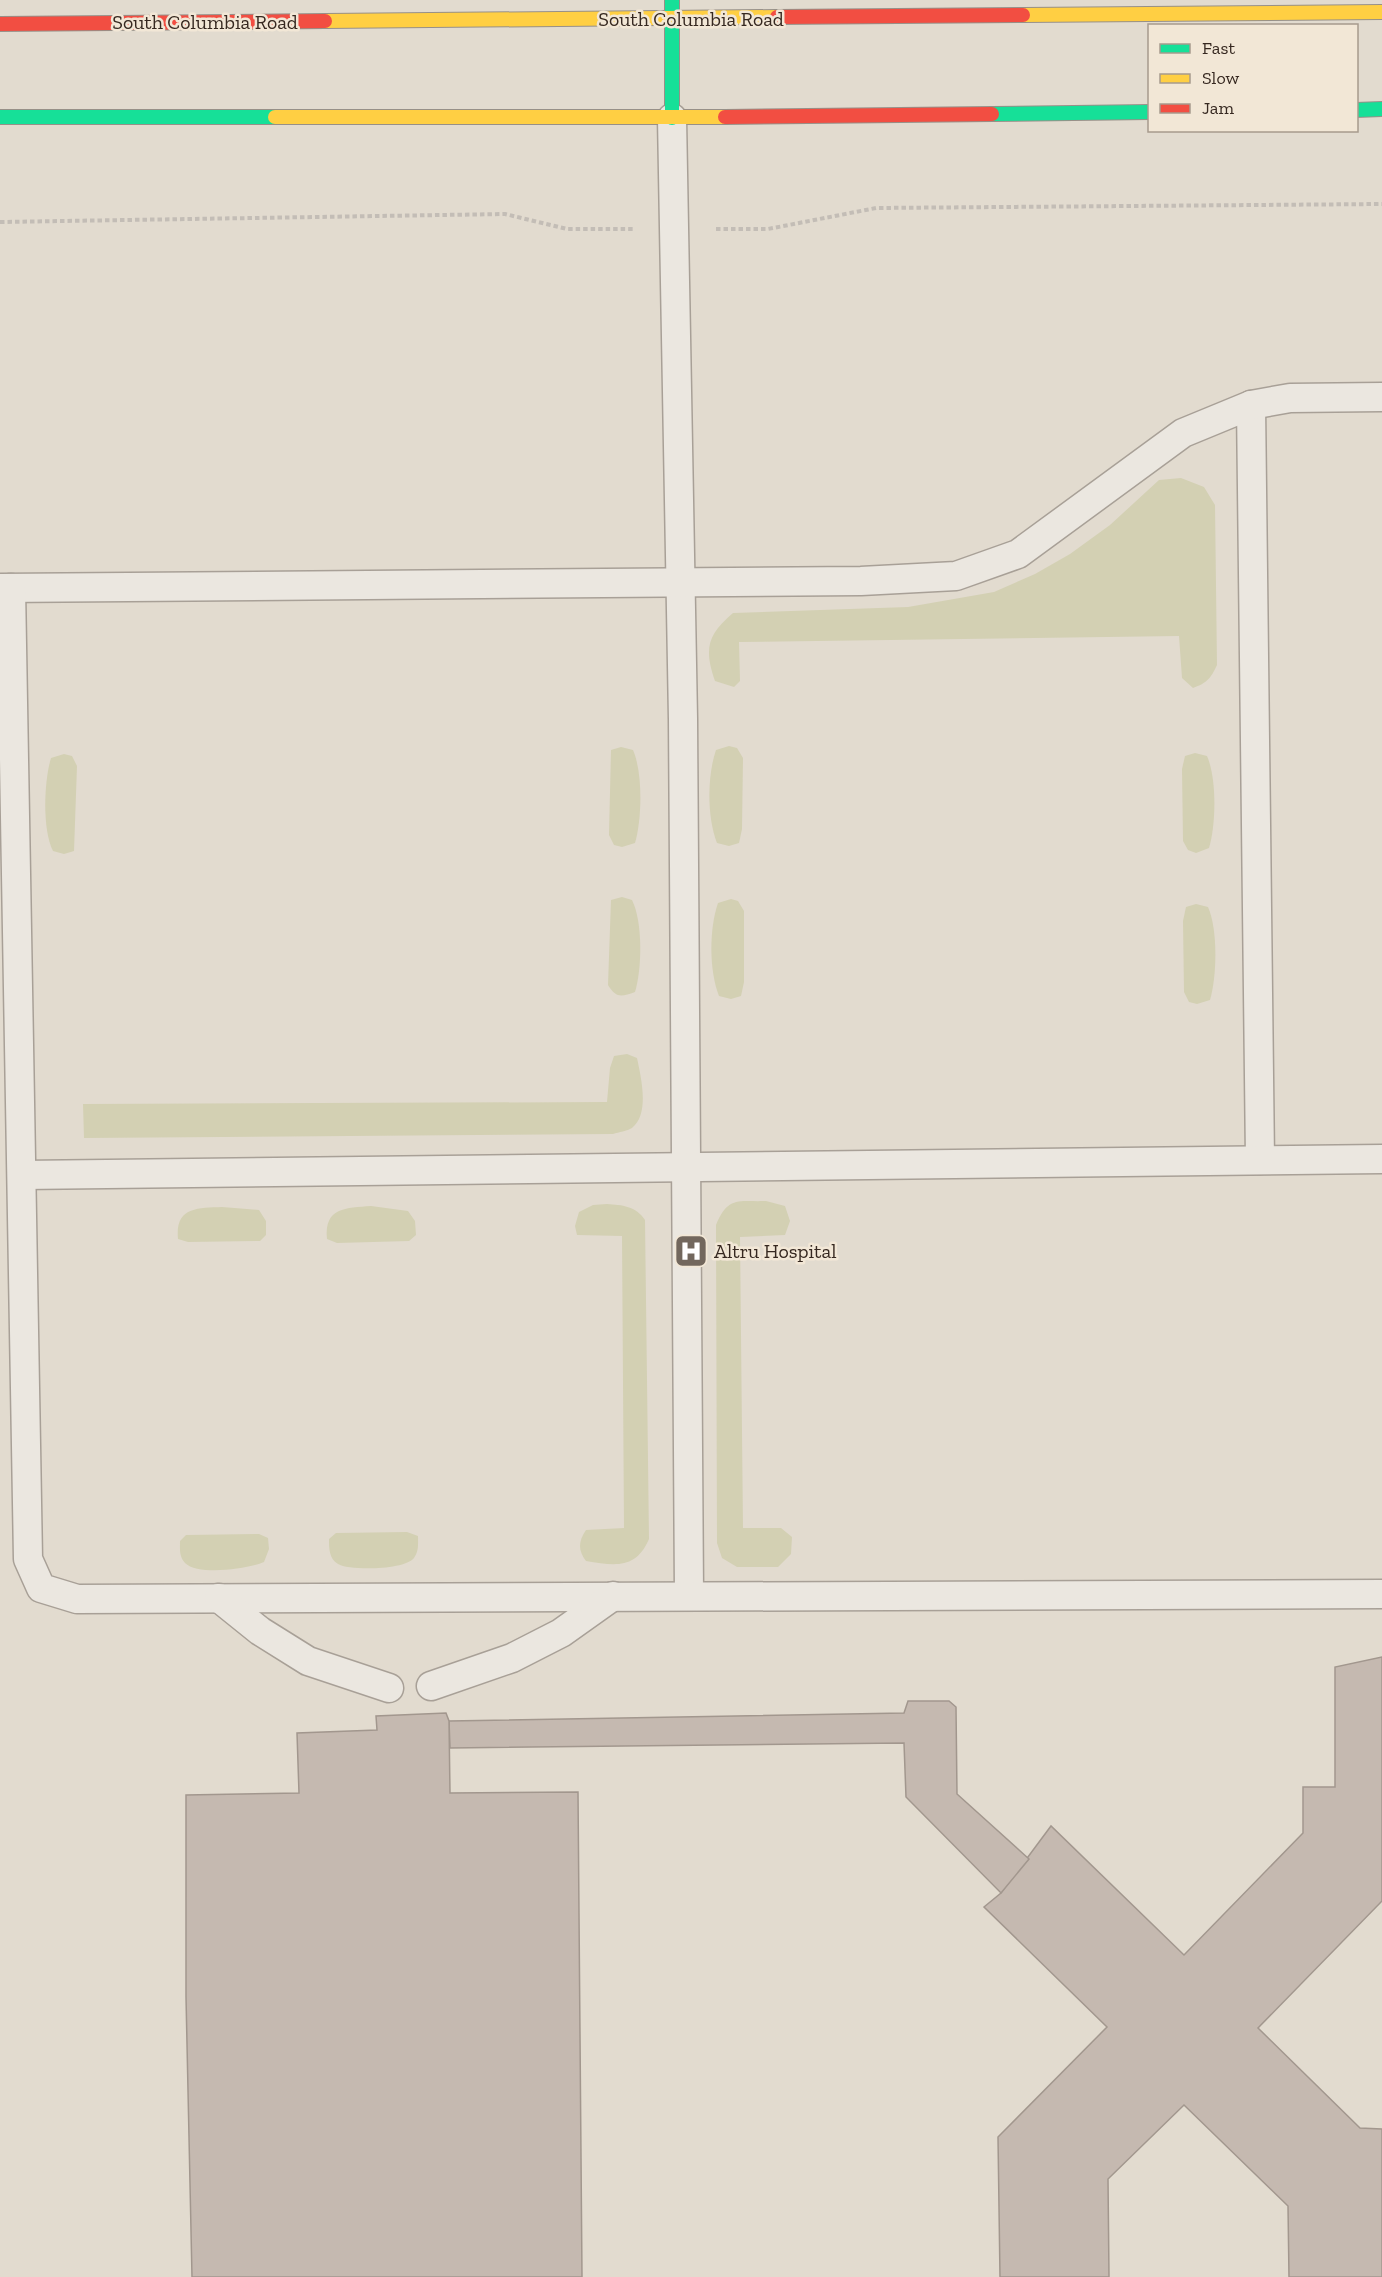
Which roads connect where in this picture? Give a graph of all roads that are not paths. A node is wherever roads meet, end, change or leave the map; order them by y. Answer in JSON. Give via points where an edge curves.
{"nodes":[{"id":1,"x":672,"y":0,"type":"edge"},
{"id":2,"x":1382,"y":12,"type":"edge"},
{"id":3,"x":672,"y":19,"type":"junction"},
{"id":4,"x":0,"y":24,"type":"edge"},
{"id":5,"x":1382,"y":109,"type":"edge"},
{"id":6,"x":1358,"y":110,"type":"edge"},
{"id":7,"x":1148,"y":112,"type":"edge"},
{"id":8,"x":0,"y":117,"type":"edge"},
{"id":9,"x":672,"y":118,"type":"junction"},
{"id":10,"x":1382,"y":397,"type":"edge"},
{"id":11,"x":1251,"y":405,"type":"junction"},
{"id":12,"x":682,"y":582,"type":"junction"},
{"id":13,"x":5,"y":588,"type":"edge"},
{"id":14,"x":1260,"y":1160,"type":"junction"},
{"id":15,"x":1382,"y":1160,"type":"edge"},
{"id":16,"x":686,"y":1168,"type":"junction"},
{"id":17,"x":22,"y":1175,"type":"junction"},
{"id":18,"x":1382,"y":1594,"type":"edge"},
{"id":19,"x":689,"y":1595,"type":"junction"},
{"id":20,"x":613,"y":1596,"type":"junction"},
{"id":21,"x":219,"y":1598,"type":"junction"},
{"id":22,"x":431,"y":1686,"type":"dead end"},
{"id":23,"x":389,"y":1688,"type":"dead end"}],
"edges":[{"from":1,"to":3,"type":"main road"},
{"from":2,"to":3,"type":"main road","name":"South Columbia Road"},
{"from":3,"to":4,"type":"main road","name":"South Columbia Road"},
{"from":3,"to":9,"type":"main road"},
{"from":5,"to":6,"type":"main road"},
{"from":7,"to":9,"type":"main road"},
{"from":8,"to":9,"type":"main road"},
{"from":9,"to":12,"type":"lane"},
{"from":10,"to":11,"type":"lane","via":[[1290,398]]},
{"from":11,"to":12,"type":"lane","via":[[1183,433],[1018,554],[956,576]]},
{"from":11,"to":14,"type":"lane"},
{"from":12,"to":13,"type":"lane"},
{"from":12,"to":16,"type":"lane"},
{"from":13,"to":17,"type":"lane"},
{"from":14,"to":15,"type":"lane"},
{"from":14,"to":16,"type":"lane"},
{"from":16,"to":17,"type":"lane"},
{"from":16,"to":19,"type":"lane"},
{"from":17,"to":21,"type":"lane","via":[[28,1559],[41,1588],[78,1599]]},
{"from":18,"to":19,"type":"lane"},
{"from":19,"to":20,"type":"lane"},
{"from":20,"to":21,"type":"lane"},
{"from":20,"to":22,"type":"lane","via":[[561,1634],[512,1658]]},
{"from":21,"to":23,"type":"lane","via":[[260,1631],[308,1661]]}]}
